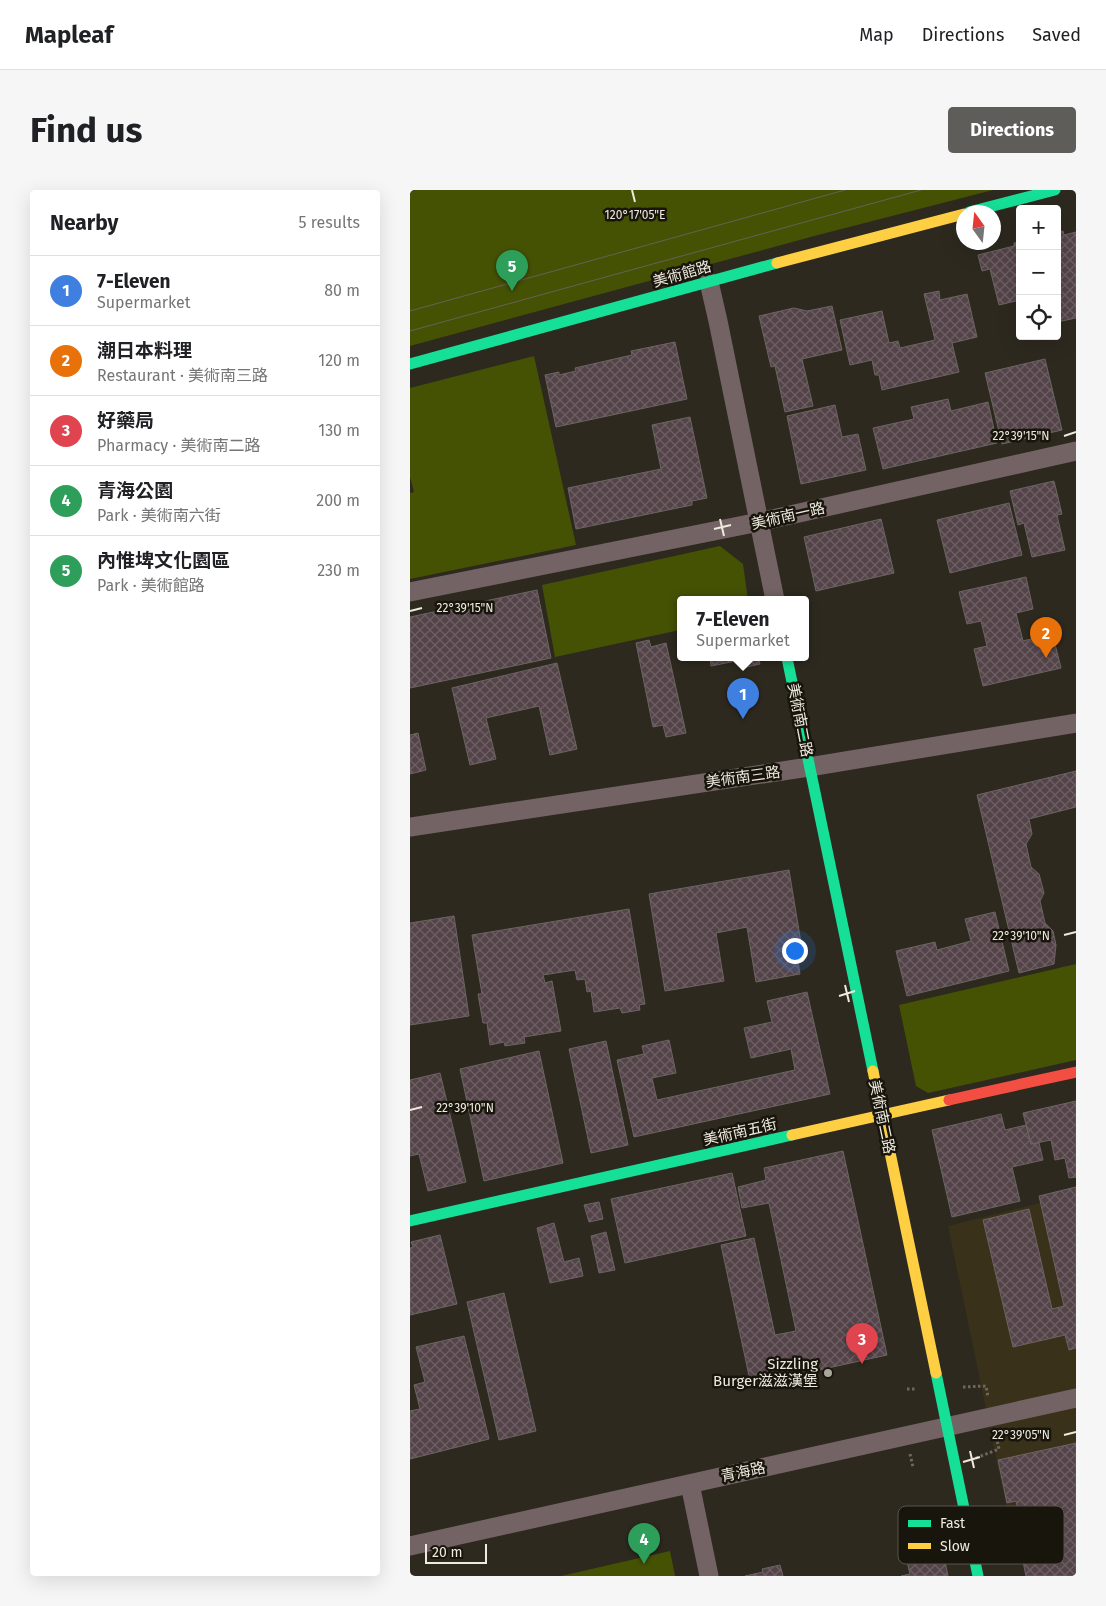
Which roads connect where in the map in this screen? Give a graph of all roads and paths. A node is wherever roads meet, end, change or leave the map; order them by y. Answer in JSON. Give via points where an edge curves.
{"nodes":[{"id":1,"x":1055,"y":190,"type":"edge"},
{"id":2,"x":996,"y":205,"type":"edge"},
{"id":3,"x":956,"y":216,"type":"edge"},
{"id":4,"x":709,"y":282,"type":"junction"},
{"id":5,"x":410,"y":364,"type":"edge"},
{"id":6,"x":1076,"y":451,"type":"edge"},
{"id":7,"x":760,"y":522,"type":"junction"},
{"id":8,"x":410,"y":592,"type":"edge"},
{"id":9,"x":774,"y":596,"type":"edge"},
{"id":10,"x":788,"y":661,"type":"edge"},
{"id":11,"x":1076,"y":723,"type":"edge"},
{"id":12,"x":809,"y":768,"type":"junction"},
{"id":13,"x":410,"y":826,"type":"edge"},
{"id":14,"x":1076,"y":1072,"type":"edge"},
{"id":15,"x":881,"y":1116,"type":"junction"},
{"id":16,"x":410,"y":1221,"type":"edge"},
{"id":17,"x":1076,"y":1398,"type":"edge"},
{"id":18,"x":947,"y":1428,"type":"junction"},
{"id":19,"x":690,"y":1484,"type":"junction"},
{"id":20,"x":963,"y":1506,"type":"edge"},
{"id":21,"x":410,"y":1546,"type":"edge"},
{"id":22,"x":709,"y":1576,"type":"edge"}],
"edges":[{"from":1,"to":2,"type":"street"},
{"from":3,"to":4,"type":"street","name":"美術館路"},
{"from":4,"to":5,"type":"street","name":"美術館路"},
{"from":4,"to":7,"type":"street"},
{"from":6,"to":7,"type":"street","name":"美術南一路"},
{"from":7,"to":8,"type":"street","name":"美術南一路"},
{"from":7,"to":9,"type":"street"},
{"from":10,"to":12,"type":"street","name":"美術南二路"},
{"from":11,"to":12,"type":"street","name":"美術南三路"},
{"from":12,"to":13,"type":"street","name":"美術南三路"},
{"from":12,"to":15,"type":"street","name":"美術南二路"},
{"from":14,"to":15,"type":"street","name":"美術南五街"},
{"from":15,"to":16,"type":"street","name":"美術南五街"},
{"from":15,"to":18,"type":"street","name":"美術南二路"},
{"from":17,"to":18,"type":"street","name":"青海路"},
{"from":18,"to":19,"type":"street","name":"青海路"},
{"from":18,"to":20,"type":"street","name":"美術南二路"},
{"from":19,"to":21,"type":"street","name":"青海路"},
{"from":19,"to":22,"type":"street"}]}
